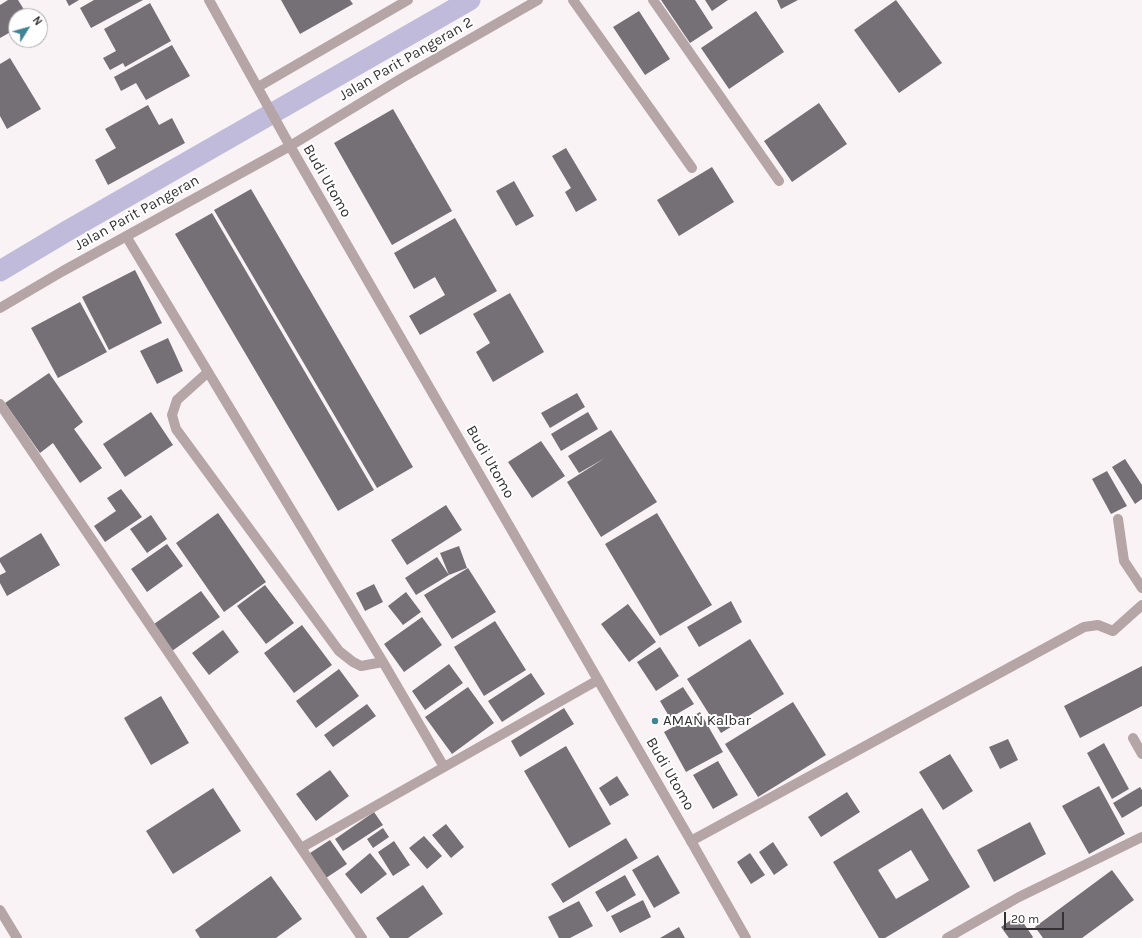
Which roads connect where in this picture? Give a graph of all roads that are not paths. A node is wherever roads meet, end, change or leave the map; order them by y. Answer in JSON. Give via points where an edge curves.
{"nodes":[{"id":1,"x":209,"y":0,"type":"edge"},
{"id":2,"x":408,"y":0,"type":"edge"},
{"id":3,"x":538,"y":0,"type":"edge"},
{"id":4,"x":573,"y":0,"type":"edge"},
{"id":5,"x":653,"y":0,"type":"edge"},
{"id":6,"x":258,"y":87,"type":"junction"},
{"id":7,"x":290,"y":146,"type":"junction"},
{"id":8,"x":692,"y":168,"type":"dead end"},
{"id":9,"x":779,"y":181,"type":"dead end"},
{"id":10,"x":126,"y":236,"type":"junction"},
{"id":11,"x":0,"y":308,"type":"edge"},
{"id":12,"x":207,"y":372,"type":"junction"},
{"id":13,"x":0,"y":404,"type":"edge"},
{"id":14,"x":1118,"y":519,"type":"dead end"},
{"id":15,"x":1142,"y":588,"type":"edge"},
{"id":16,"x":1142,"y":605,"type":"edge"},
{"id":17,"x":383,"y":662,"type":"junction"},
{"id":18,"x":598,"y":680,"type":"junction"},
{"id":19,"x":1133,"y":738,"type":"dead end"},
{"id":20,"x":1142,"y":754,"type":"edge"},
{"id":21,"x":444,"y":767,"type":"junction"},
{"id":22,"x":1142,"y":837,"type":"edge"},
{"id":23,"x":691,"y":842,"type":"junction"},
{"id":24,"x":301,"y":848,"type":"junction"},
{"id":25,"x":0,"y":910,"type":"edge"},
{"id":26,"x":17,"y":938,"type":"edge"},
{"id":27,"x":362,"y":938,"type":"edge"},
{"id":28,"x":746,"y":938,"type":"edge"},
{"id":29,"x":947,"y":938,"type":"edge"}],
"edges":[{"from":1,"to":6,"type":"street","name":"Budi Utomo"},
{"from":2,"to":6,"type":"street"},
{"from":3,"to":7,"type":"street","name":"Jalan Parit Pangeran 2"},
{"from":4,"to":8,"type":"street"},
{"from":5,"to":9,"type":"street"},
{"from":6,"to":7,"type":"street","name":"Budi Utomo"},
{"from":7,"to":10,"type":"street","name":"Jalan Parit Pangeran"},
{"from":7,"to":18,"type":"street","name":"Budi Utomo"},
{"from":10,"to":11,"type":"street","name":"Jalan Parit Pangeran"},
{"from":10,"to":12,"type":"street"},
{"from":12,"to":17,"type":"street"},
{"from":12,"to":17,"type":"street","via":[[177,400],[172,415],[176,428],[339,651],[362,666]]},
{"from":13,"to":24,"type":"street"},
{"from":14,"to":15,"type":"street","via":[[1124,560]]},
{"from":16,"to":23,"type":"street","via":[[1113,631],[1098,625],[1084,627]]},
{"from":17,"to":21,"type":"street"},
{"from":18,"to":21,"type":"street"},
{"from":18,"to":23,"type":"street","name":"Budi Utomo"},
{"from":19,"to":20,"type":"street"},
{"from":21,"to":24,"type":"street"},
{"from":22,"to":29,"type":"street","via":[[1019,897]]},
{"from":23,"to":28,"type":"street","name":"Budi Utomo"},
{"from":24,"to":27,"type":"street"},
{"from":25,"to":26,"type":"street"}]}
